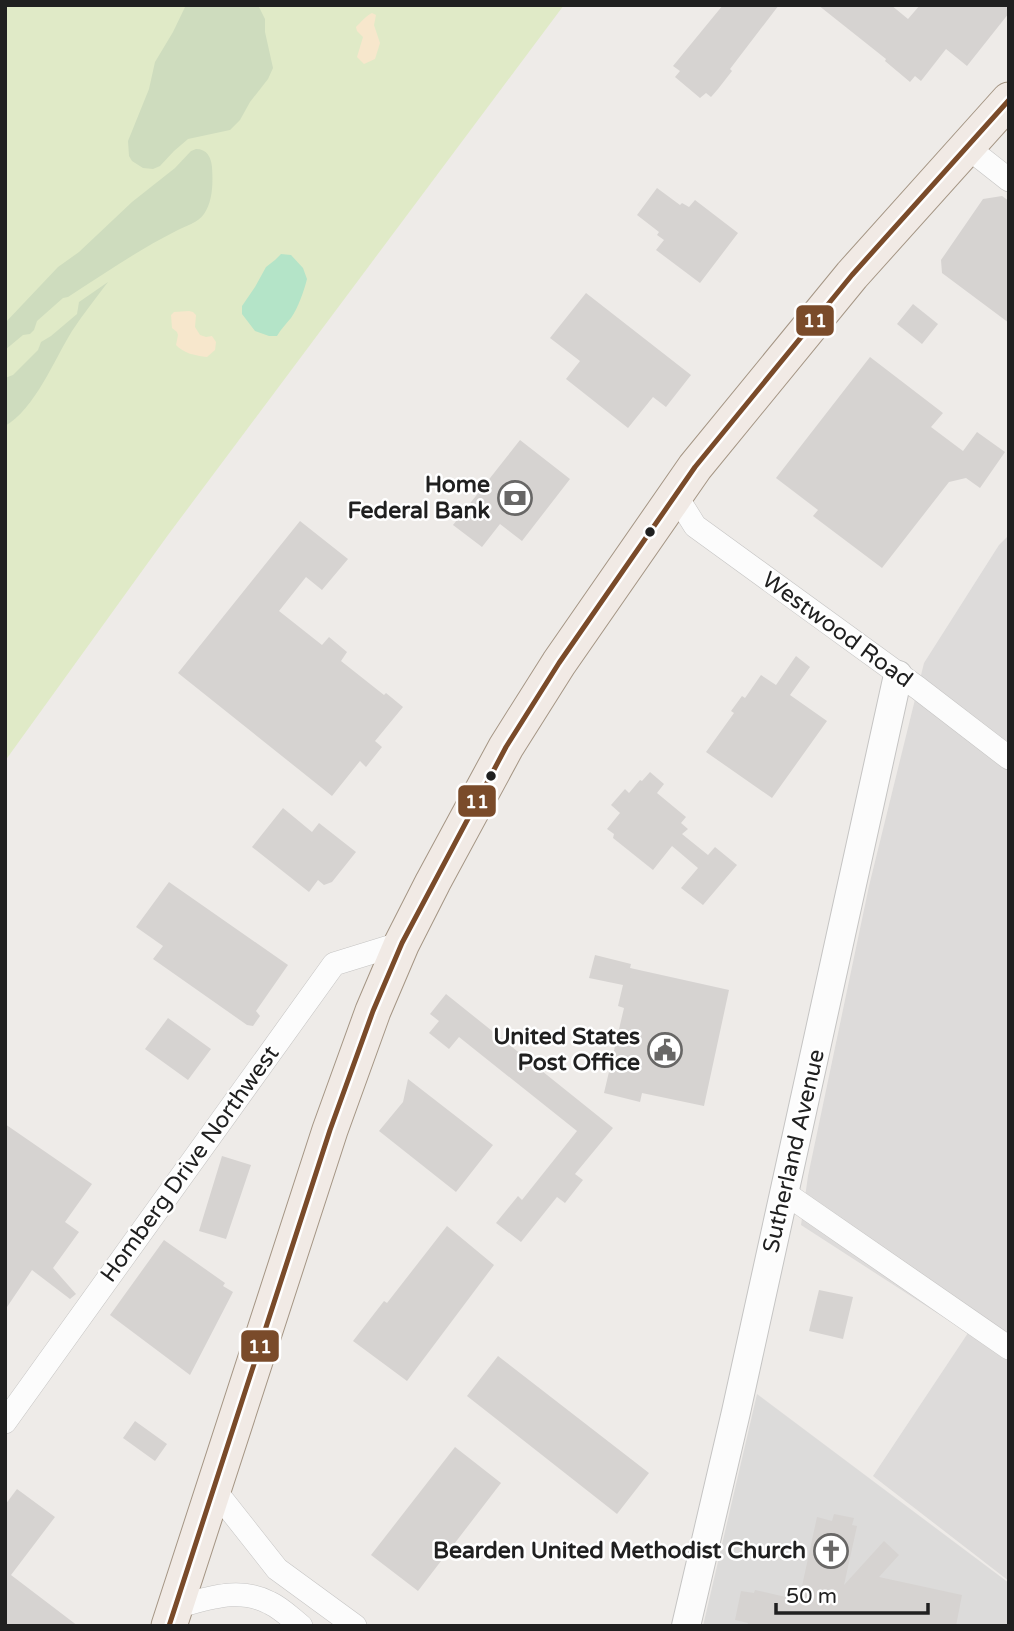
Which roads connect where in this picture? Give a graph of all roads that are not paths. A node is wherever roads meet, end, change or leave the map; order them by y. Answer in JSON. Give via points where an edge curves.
{"nodes":[{"id":1,"x":1009,"y":100,"type":"edge"},
{"id":2,"x":967,"y":147,"type":"junction"},
{"id":3,"x":1009,"y":180,"type":"edge"},
{"id":4,"x":676,"y":494,"type":"junction"},
{"id":5,"x":898,"y":675,"type":"junction"},
{"id":6,"x":1006,"y":751,"type":"edge"},
{"id":7,"x":402,"y":943,"type":"junction"},
{"id":8,"x":785,"y":1193,"type":"junction"},
{"id":9,"x":1009,"y":1348,"type":"edge"},
{"id":10,"x":5,"y":1422,"type":"edge"},
{"id":11,"x":213,"y":1488,"type":"junction"},
{"id":12,"x":172,"y":1617,"type":"edge"},
{"id":13,"x":301,"y":1626,"type":"edge"},
{"id":14,"x":355,"y":1626,"type":"edge"},
{"id":15,"x":686,"y":1626,"type":"edge"}],
"edges":[{"from":1,"to":2,"type":"main road"},
{"from":2,"to":3,"type":"street"},
{"from":2,"to":4,"type":"main road","via":[[830,301]]},
{"from":4,"to":5,"type":"street","name":"Westwood Road","via":[[695,526]]},
{"from":4,"to":7,"type":"main road","via":[[506,747]]},
{"from":5,"to":6,"type":"street","name":"Westwood Road"},
{"from":5,"to":8,"type":"street","name":"Sutherland Avenue"},
{"from":7,"to":10,"type":"street","name":"Homberg Drive Northwest","via":[[334,964]]},
{"from":7,"to":11,"type":"main road","via":[[330,1130]]},
{"from":8,"to":9,"type":"street"},
{"from":8,"to":15,"type":"street","name":"Sutherland Avenue"},
{"from":11,"to":12,"type":"main road"},
{"from":11,"to":14,"type":"street","via":[[277,1569]]},
{"from":12,"to":13,"type":"street","via":[[223,1595],[248,1594],[272,1604]]}]}
